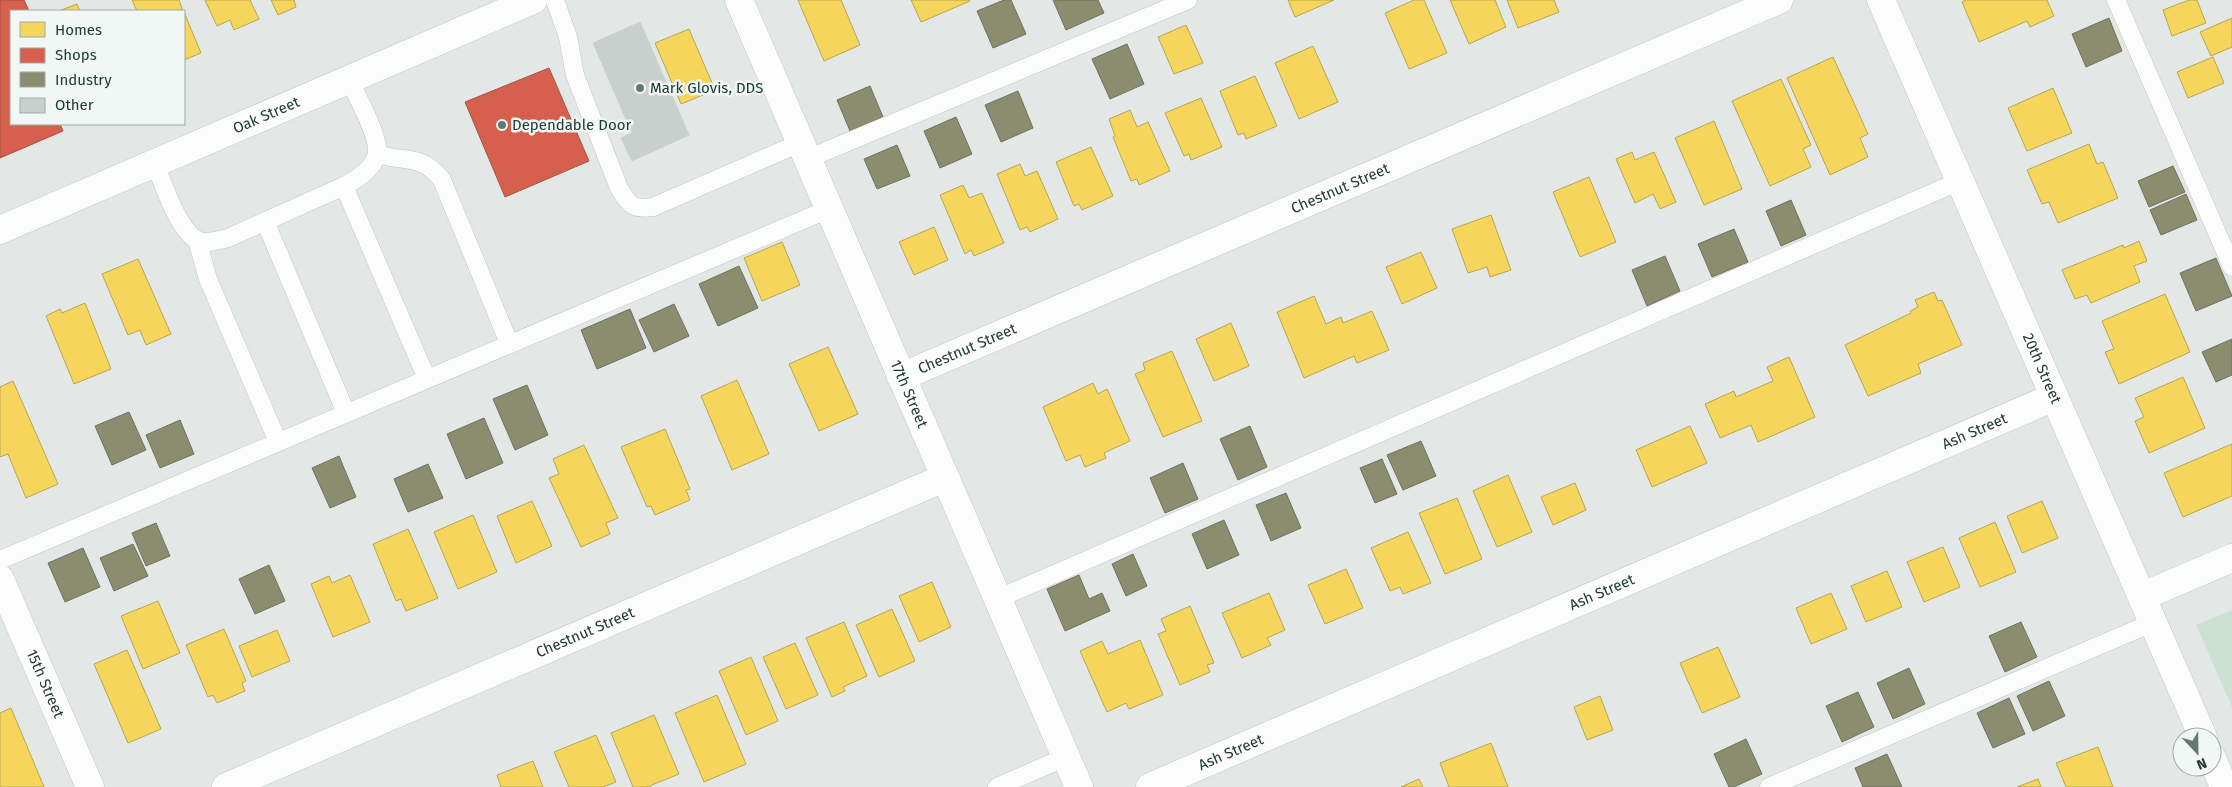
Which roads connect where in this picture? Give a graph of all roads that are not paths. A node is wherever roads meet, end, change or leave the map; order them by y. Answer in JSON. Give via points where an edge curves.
{"nodes":[{"id":1,"x":533,"y":0,"type":"edge"},
{"id":2,"x":555,"y":0,"type":"edge"},
{"id":3,"x":738,"y":0,"type":"edge"},
{"id":4,"x":1188,"y":0,"type":"edge"},
{"id":5,"x":1779,"y":0,"type":"edge"},
{"id":6,"x":1881,"y":0,"type":"edge"},
{"id":7,"x":2116,"y":0,"type":"edge"},
{"id":8,"x":349,"y":79,"type":"junction"},
{"id":9,"x":804,"y":151,"type":"junction"},
{"id":10,"x":377,"y":154,"type":"junction"},
{"id":11,"x":155,"y":164,"type":"junction"},
{"id":12,"x":1960,"y":181,"type":"junction"},
{"id":13,"x":344,"y":186,"type":"junction"},
{"id":14,"x":828,"y":209,"type":"junction"},
{"id":15,"x":265,"y":221,"type":"junction"},
{"id":16,"x":0,"y":230,"type":"edge"},
{"id":17,"x":197,"y":240,"type":"junction"},
{"id":18,"x":2232,"y":267,"type":"edge"},
{"id":19,"x":509,"y":343,"type":"junction"},
{"id":20,"x":901,"y":377,"type":"junction"},
{"id":21,"x":427,"y":379,"type":"junction"},
{"id":22,"x":2054,"y":398,"type":"junction"},
{"id":23,"x":346,"y":413,"type":"junction"},
{"id":24,"x":278,"y":442,"type":"junction"},
{"id":25,"x":944,"y":478,"type":"junction"},
{"id":26,"x":2232,"y":558,"type":"edge"},
{"id":27,"x":0,"y":560,"type":"edge"},
{"id":28,"x":0,"y":579,"type":"edge"},
{"id":29,"x":2143,"y":596,"type":"junction"},
{"id":30,"x":997,"y":598,"type":"junction"},
{"id":31,"x":2154,"y":622,"type":"junction"},
{"id":32,"x":2199,"y":727,"type":"edge"},
{"id":33,"x":1066,"y":758,"type":"junction"},
{"id":34,"x":90,"y":787,"type":"edge"},
{"id":35,"x":226,"y":787,"type":"edge"},
{"id":36,"x":997,"y":787,"type":"edge"},
{"id":37,"x":1079,"y":787,"type":"edge"},
{"id":38,"x":1150,"y":787,"type":"edge"},
{"id":39,"x":1769,"y":787,"type":"edge"}],
"edges":[{"from":1,"to":8,"type":"street","name":"Oak Street"},
{"from":2,"to":9,"type":"lane","via":[[566,30],[575,75],[627,202],[639,209],[653,207]]},
{"from":3,"to":9,"type":"street","name":"17th Street"},
{"from":4,"to":9,"type":"lane"},
{"from":5,"to":20,"type":"street","name":"Chestnut Street"},
{"from":6,"to":12,"type":"street","name":"20th Street"},
{"from":7,"to":18,"type":"lane"},
{"from":8,"to":10,"type":"lane","via":[[375,139]]},
{"from":8,"to":11,"type":"street","name":"Oak Street"},
{"from":9,"to":14,"type":"street","name":"17th Street"},
{"from":10,"to":13,"type":"lane","via":[[360,178]]},
{"from":10,"to":19,"type":"lane","via":[[396,160],[417,160],[431,166],[442,180]]},
{"from":11,"to":16,"type":"street","name":"Oak Street"},
{"from":11,"to":17,"type":"lane","via":[[176,212]]},
{"from":12,"to":22,"type":"street","name":"20th Street"},
{"from":12,"to":30,"type":"lane"},
{"from":13,"to":15,"type":"lane"},
{"from":13,"to":21,"type":"lane"},
{"from":14,"to":19,"type":"lane"},
{"from":14,"to":20,"type":"street","name":"17th Street"},
{"from":15,"to":17,"type":"lane","via":[[228,238],[210,242]]},
{"from":15,"to":23,"type":"lane"},
{"from":17,"to":24,"type":"lane","via":[[208,280]]},
{"from":19,"to":21,"type":"lane"},
{"from":20,"to":25,"type":"street","name":"17th Street"},
{"from":21,"to":23,"type":"lane"},
{"from":22,"to":29,"type":"street","name":"20th Street"},
{"from":22,"to":38,"type":"street","name":"Ash Street"},
{"from":23,"to":24,"type":"lane"},
{"from":24,"to":27,"type":"lane"},
{"from":25,"to":30,"type":"street","name":"17th Street"},
{"from":25,"to":35,"type":"street","name":"Chestnut Street"},
{"from":26,"to":29,"type":"street"},
{"from":28,"to":34,"type":"street","name":"15th Street"},
{"from":29,"to":31,"type":"street","name":"20th Street"},
{"from":30,"to":33,"type":"street","name":"17th Street"},
{"from":31,"to":32,"type":"street","name":"20th Street"},
{"from":31,"to":39,"type":"lane"},
{"from":33,"to":36,"type":"lane"},
{"from":33,"to":37,"type":"street","name":"17th Street"}]}
